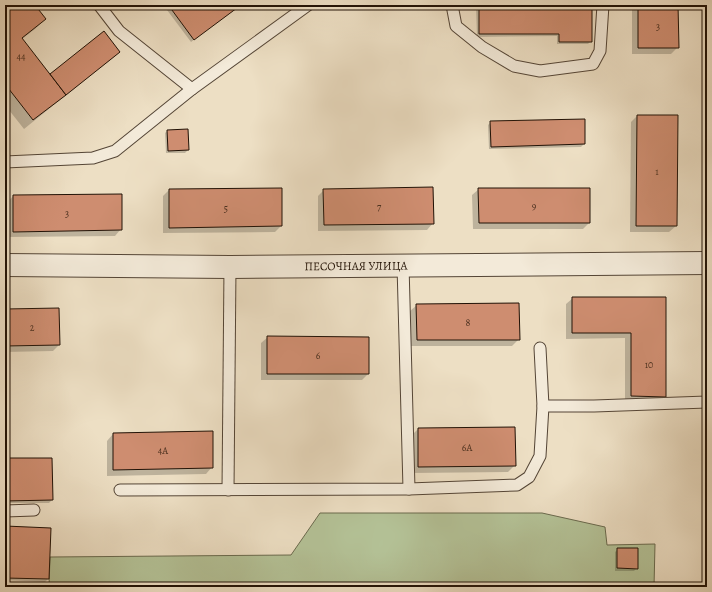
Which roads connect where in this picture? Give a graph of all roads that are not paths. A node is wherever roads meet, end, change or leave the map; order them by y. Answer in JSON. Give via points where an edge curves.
{"nodes":[{"id":1,"x":99,"y":5,"type":"edge"},
{"id":2,"x":308,"y":5,"type":"edge"},
{"id":3,"x":452,"y":5,"type":"edge"},
{"id":4,"x":603,"y":5,"type":"edge"},
{"id":5,"x":192,"y":89,"type":"junction"},
{"id":6,"x":5,"y":162,"type":"edge"},
{"id":7,"x":707,"y":263,"type":"edge"},
{"id":8,"x":5,"y":265,"type":"edge"},
{"id":9,"x":403,"y":265,"type":"junction"},
{"id":10,"x":230,"y":267,"type":"junction"},
{"id":11,"x":540,"y":348,"type":"dead end"},
{"id":12,"x":707,"y":402,"type":"edge"},
{"id":13,"x":543,"y":406,"type":"junction"},
{"id":14,"x":409,"y":489,"type":"junction"},
{"id":15,"x":120,"y":490,"type":"dead end"},
{"id":16,"x":228,"y":490,"type":"junction"},
{"id":17,"x":34,"y":510,"type":"dead end"},
{"id":18,"x":5,"y":511,"type":"edge"}],
"edges":[{"from":1,"to":5,"type":"lane","via":[[119,32]]},
{"from":2,"to":5,"type":"lane"},
{"from":3,"to":4,"type":"lane","via":[[456,26],[482,47],[514,66],[540,71],[593,64],[600,51]]},
{"from":5,"to":6,"type":"lane","via":[[115,151],[93,158]]},
{"from":7,"to":9,"type":"street","name":"ПЕСОЧНАЯ УЛИЦА"},
{"from":8,"to":10,"type":"street","name":"ПЕСОЧНАЯ УЛИЦА"},
{"from":9,"to":10,"type":"street","name":"ПЕСОЧНАЯ УЛИЦА"},
{"from":9,"to":14,"type":"lane"},
{"from":10,"to":16,"type":"lane"},
{"from":11,"to":13,"type":"lane"},
{"from":12,"to":13,"type":"lane"},
{"from":13,"to":14,"type":"lane","via":[[540,456],[529,477],[517,485]]},
{"from":14,"to":16,"type":"lane"},
{"from":15,"to":16,"type":"lane"},
{"from":17,"to":18,"type":"lane"}]}
